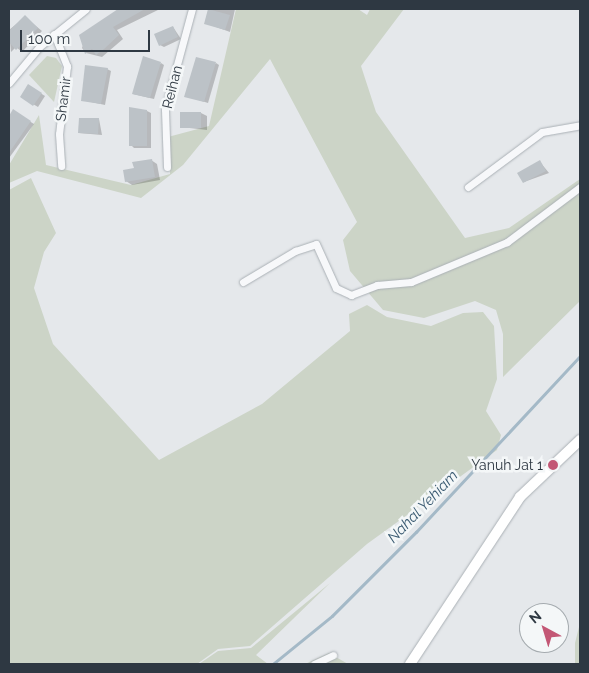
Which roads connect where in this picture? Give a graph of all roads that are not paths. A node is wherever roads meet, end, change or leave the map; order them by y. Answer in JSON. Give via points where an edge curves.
{"nodes":[{"id":1,"x":86,"y":9,"type":"edge"},
{"id":2,"x":192,"y":9,"type":"edge"},
{"id":3,"x":54,"y":34,"type":"junction"},
{"id":4,"x":9,"y":83,"type":"edge"},
{"id":5,"x":580,"y":125,"type":"edge"},
{"id":6,"x":61,"y":166,"type":"dead end"},
{"id":7,"x":167,"y":167,"type":"dead end"},
{"id":8,"x":468,"y":187,"type":"dead end"},
{"id":9,"x":580,"y":187,"type":"edge"},
{"id":10,"x":243,"y":282,"type":"dead end"},
{"id":11,"x":580,"y":440,"type":"edge"},
{"id":12,"x":333,"y":655,"type":"dead end"},
{"id":13,"x":314,"y":664,"type":"edge"},
{"id":14,"x":410,"y":664,"type":"edge"}],
"edges":[{"from":1,"to":3,"type":"street"},
{"from":2,"to":7,"type":"street","name":"Reihan","via":[[166,109]]},
{"from":3,"to":4,"type":"street"},
{"from":3,"to":6,"type":"street","name":"Shamir","via":[[67,66],[59,134]]},
{"from":5,"to":8,"type":"street","via":[[542,132]]},
{"from":9,"to":10,"type":"street","via":[[507,242],[411,282],[377,286],[351,295],[336,288],[316,244],[295,251]]},
{"from":11,"to":14,"type":"main road","via":[[520,497]]},
{"from":12,"to":13,"type":"street"}]}
